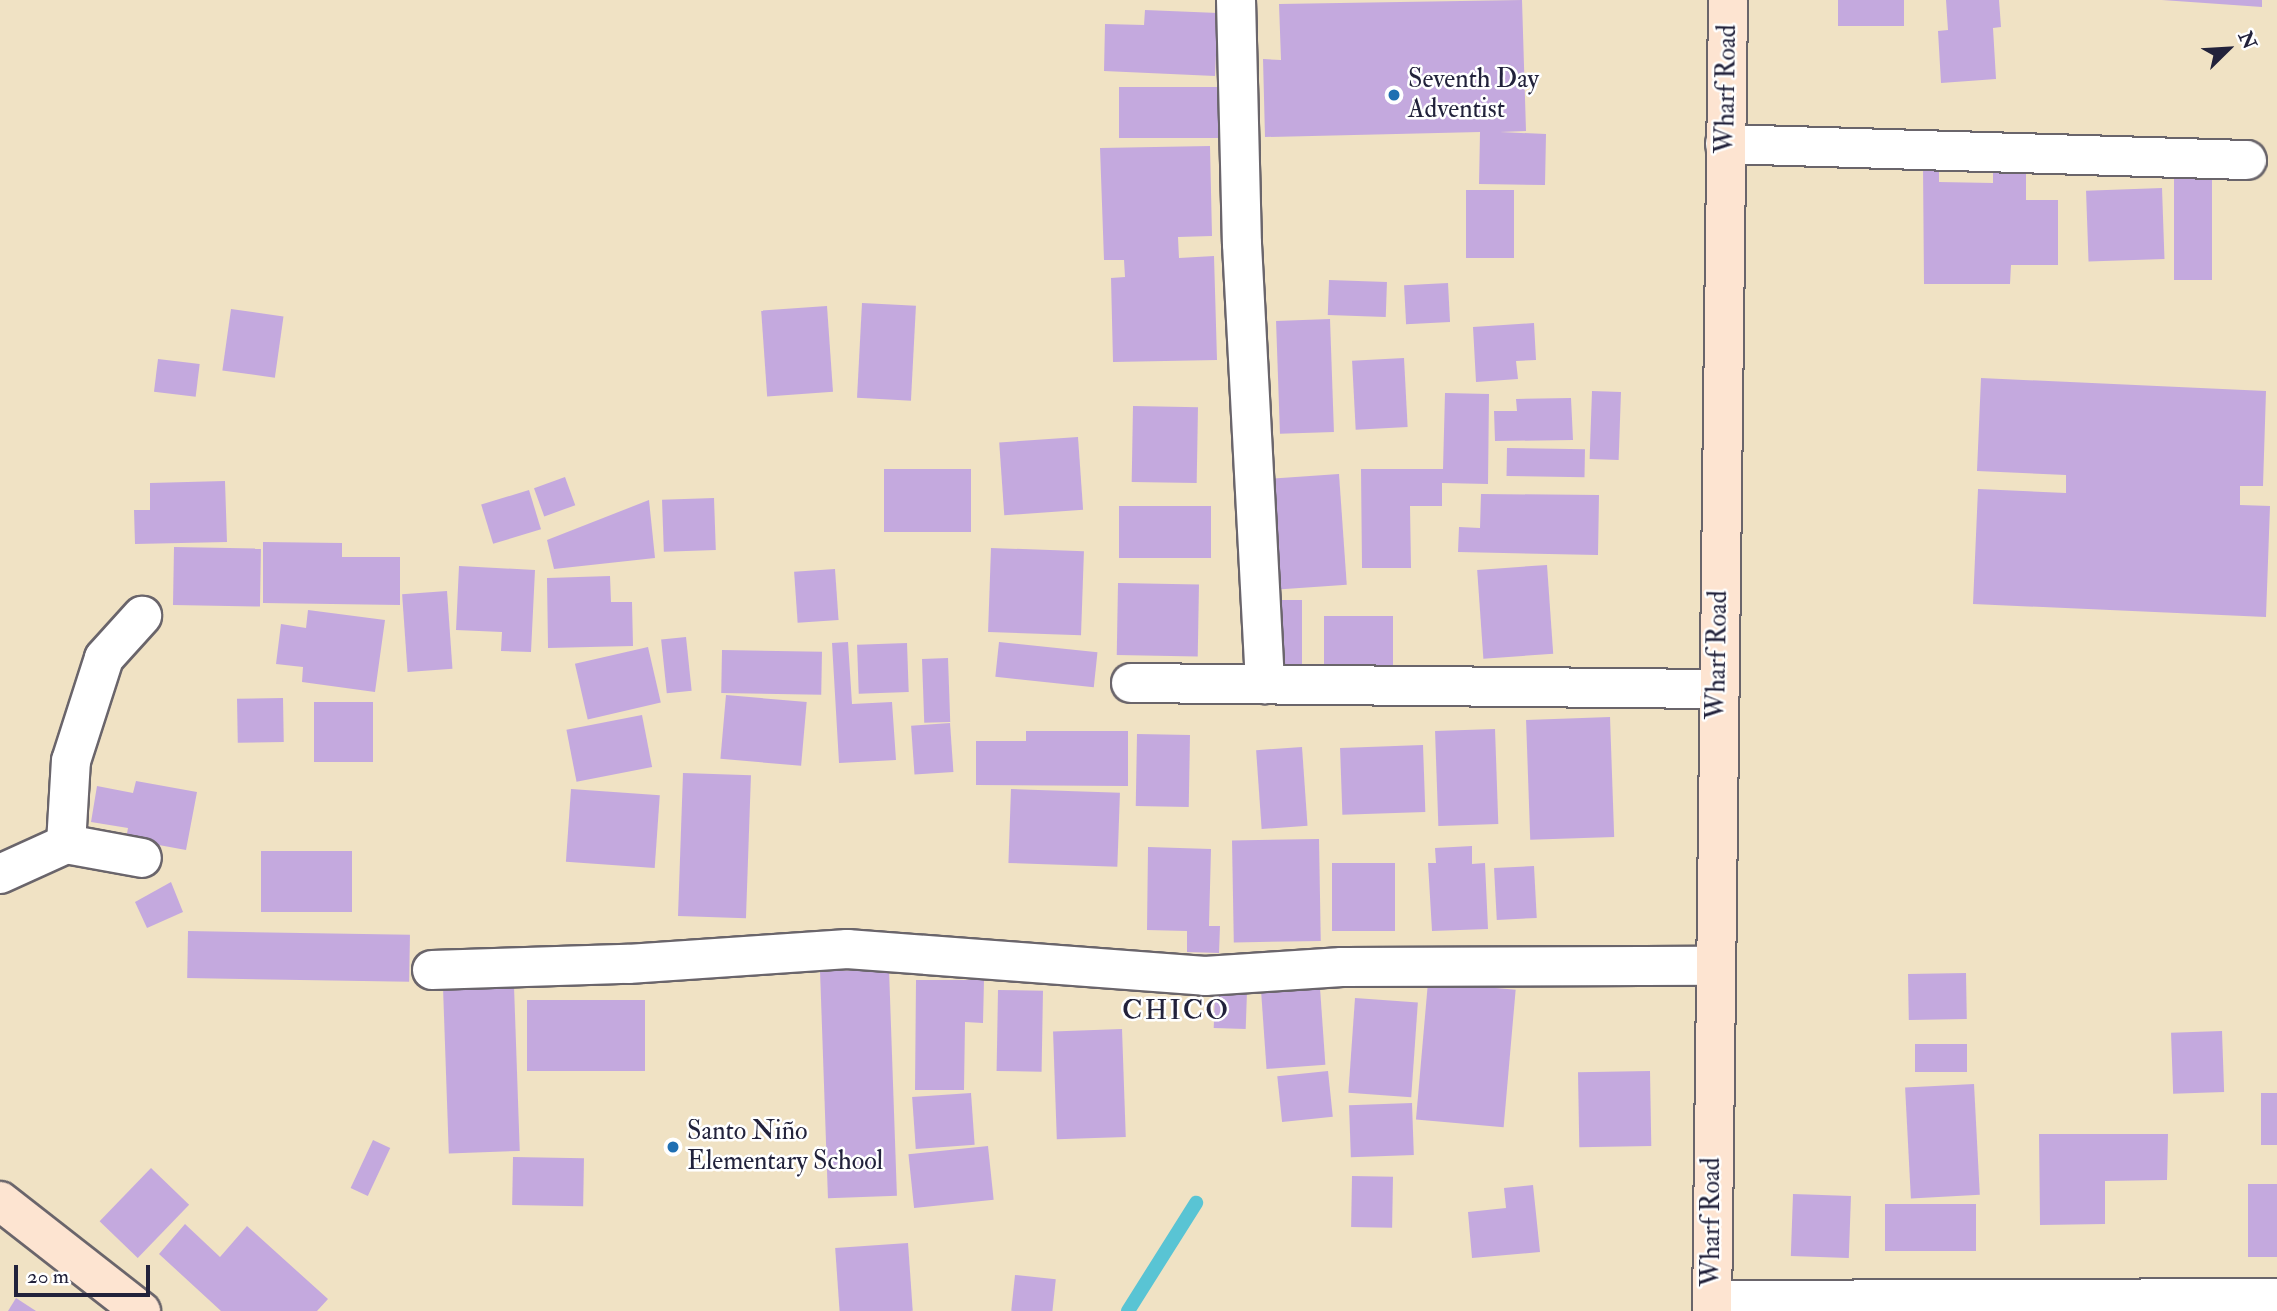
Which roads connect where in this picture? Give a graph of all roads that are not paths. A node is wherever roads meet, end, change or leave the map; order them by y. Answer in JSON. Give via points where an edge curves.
{"nodes":[{"id":1,"x":1236,"y":0,"type":"edge"},
{"id":2,"x":1728,"y":0,"type":"edge"},
{"id":3,"x":1725,"y":144,"type":"junction"},
{"id":4,"x":2247,"y":160,"type":"dead end"},
{"id":5,"x":142,"y":616,"type":"dead end"},
{"id":6,"x":1131,"y":683,"type":"dead end"},
{"id":7,"x":1265,"y":684,"type":"junction"},
{"id":8,"x":1717,"y":689,"type":"junction"},
{"id":9,"x":66,"y":844,"type":"junction"},
{"id":10,"x":142,"y":858,"type":"dead end"},
{"id":11,"x":0,"y":874,"type":"edge"},
{"id":12,"x":1713,"y":966,"type":"junction"},
{"id":13,"x":432,"y":970,"type":"dead end"},
{"id":14,"x":0,"y":1201,"type":"edge"},
{"id":15,"x":2277,"y":1298,"type":"edge"},
{"id":16,"x":1712,"y":1305,"type":"edge"},
{"id":17,"x":141,"y":1311,"type":"edge"}],
"edges":[{"from":1,"to":7,"type":"street","via":[[1241,243]]},
{"from":2,"to":3,"type":"main road","name":"Wharf Road"},
{"from":3,"to":4,"type":"street"},
{"from":3,"to":8,"type":"main road","name":"Wharf Road"},
{"from":5,"to":9,"type":"street","via":[[104,658],[71,761]]},
{"from":6,"to":7,"type":"street"},
{"from":7,"to":8,"type":"street"},
{"from":8,"to":12,"type":"main road","name":"Wharf Road"},
{"from":9,"to":10,"type":"street"},
{"from":9,"to":11,"type":"street"},
{"from":12,"to":13,"type":"street","via":[[1342,967],[1205,976],[847,949],[628,964]]},
{"from":12,"to":16,"type":"main road","name":"Wharf Road"},
{"from":14,"to":17,"type":"main road"},
{"from":15,"to":16,"type":"street"}]}
